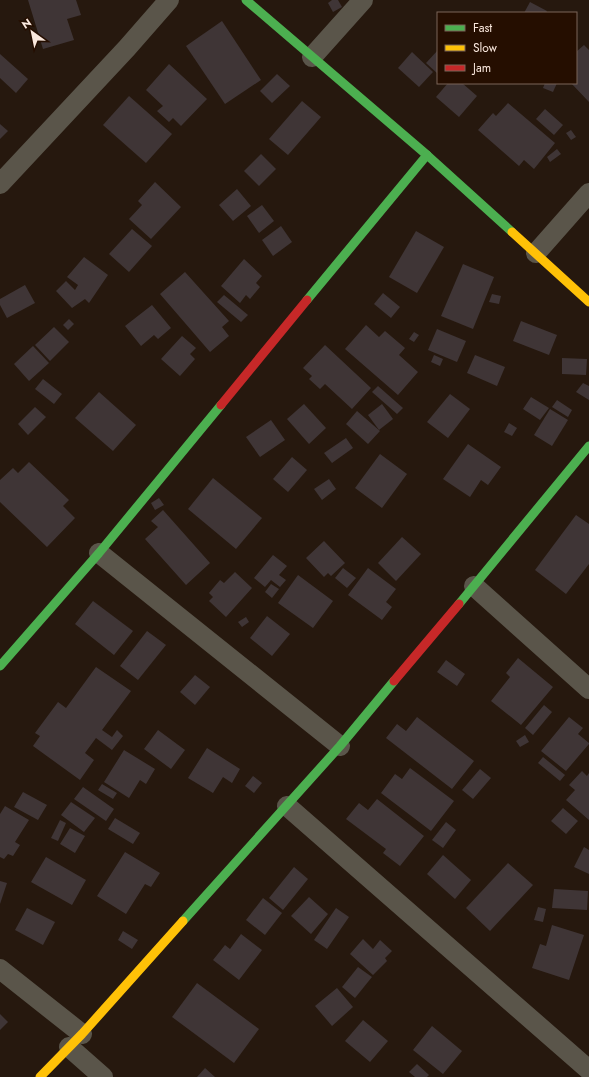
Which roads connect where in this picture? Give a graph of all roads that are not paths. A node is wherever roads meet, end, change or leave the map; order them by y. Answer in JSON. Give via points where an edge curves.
{"nodes":[{"id":1,"x":169,"y":0,"type":"edge"},
{"id":2,"x":246,"y":0,"type":"edge"},
{"id":3,"x":363,"y":0,"type":"edge"},
{"id":4,"x":312,"y":58,"type":"junction"},
{"id":5,"x":427,"y":155,"type":"junction"},
{"id":6,"x":0,"y":184,"type":"edge"},
{"id":7,"x":589,"y":193,"type":"edge"},
{"id":8,"x":536,"y":253,"type":"junction"},
{"id":9,"x":589,"y":302,"type":"edge"},
{"id":10,"x":589,"y":446,"type":"edge"},
{"id":11,"x":98,"y":553,"type":"junction"},
{"id":12,"x":474,"y":586,"type":"junction"},
{"id":13,"x":0,"y":666,"type":"edge"},
{"id":14,"x":589,"y":689,"type":"edge"},
{"id":15,"x":340,"y":746,"type":"junction"},
{"id":16,"x":287,"y":806,"type":"junction"},
{"id":17,"x":0,"y":969,"type":"edge"},
{"id":18,"x":76,"y":1041,"type":"junction"},
{"id":19,"x":589,"y":1070,"type":"edge"},
{"id":20,"x":40,"y":1077,"type":"edge"},
{"id":21,"x":103,"y":1077,"type":"edge"}],
"edges":[{"from":1,"to":6,"type":"street"},
{"from":2,"to":4,"type":"street"},
{"from":3,"to":4,"type":"street"},
{"from":4,"to":5,"type":"street"},
{"from":5,"to":8,"type":"street"},
{"from":5,"to":11,"type":"street"},
{"from":7,"to":8,"type":"street"},
{"from":8,"to":9,"type":"street"},
{"from":10,"to":12,"type":"street"},
{"from":11,"to":13,"type":"street"},
{"from":11,"to":15,"type":"street"},
{"from":12,"to":14,"type":"street"},
{"from":12,"to":15,"type":"street"},
{"from":15,"to":16,"type":"street"},
{"from":16,"to":18,"type":"street"},
{"from":16,"to":19,"type":"street"},
{"from":17,"to":18,"type":"street"},
{"from":18,"to":20,"type":"street"},
{"from":18,"to":21,"type":"street"}]}
